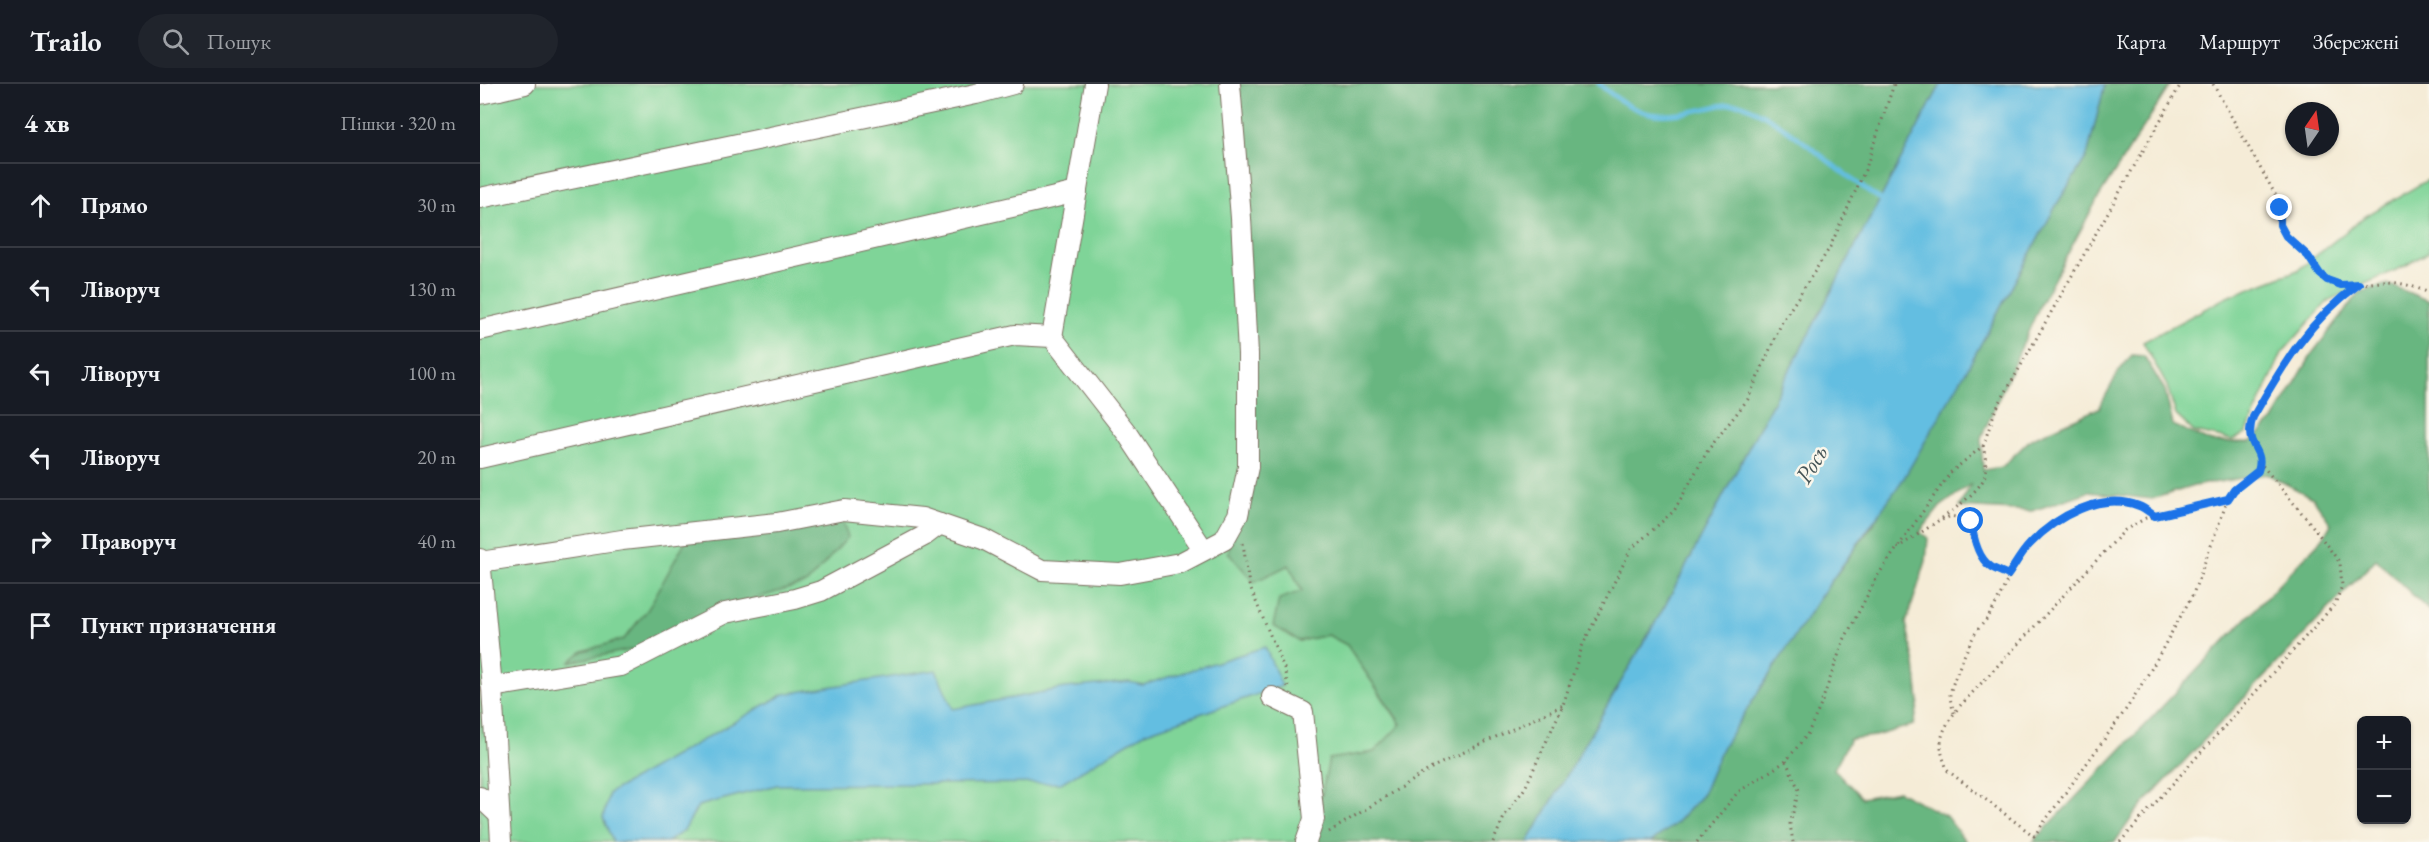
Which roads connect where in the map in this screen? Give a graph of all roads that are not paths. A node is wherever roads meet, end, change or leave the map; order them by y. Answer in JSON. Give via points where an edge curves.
{"nodes":[{"id":1,"x":525,"y":84,"type":"edge"},
{"id":2,"x":1013,"y":84,"type":"edge"},
{"id":3,"x":1095,"y":84,"type":"edge"},
{"id":4,"x":1230,"y":84,"type":"edge"},
{"id":5,"x":501,"y":87,"type":"edge"},
{"id":6,"x":977,"y":89,"type":"edge"},
{"id":7,"x":480,"y":94,"type":"edge"},
{"id":8,"x":1077,"y":192,"type":"junction"},
{"id":9,"x":480,"y":198,"type":"edge"},
{"id":10,"x":480,"y":330,"type":"edge"},
{"id":11,"x":1052,"y":337,"type":"junction"},
{"id":12,"x":480,"y":458,"type":"edge"},
{"id":13,"x":940,"y":524,"type":"junction"},
{"id":14,"x":1203,"y":549,"type":"junction"},
{"id":15,"x":480,"y":561,"type":"edge"},
{"id":16,"x":492,"y":687,"type":"junction"},
{"id":17,"x":1272,"y":697,"type":"dead end"},
{"id":18,"x":480,"y":797,"type":"edge"},
{"id":19,"x":499,"y":815,"type":"junction"},
{"id":20,"x":1313,"y":839,"type":"edge"},
{"id":21,"x":501,"y":842,"type":"edge"}],
"edges":[{"from":1,"to":5,"type":"street"},
{"from":2,"to":6,"type":"street"},
{"from":3,"to":8,"type":"street"},
{"from":4,"to":14,"type":"street","via":[[1248,354],[1248,467],[1238,515],[1224,540]]},
{"from":5,"to":7,"type":"street"},
{"from":6,"to":9,"type":"street"},
{"from":8,"to":10,"type":"street"},
{"from":8,"to":11,"type":"street"},
{"from":11,"to":12,"type":"street","via":[[1015,335]]},
{"from":11,"to":14,"type":"street","via":[[1126,432]]},
{"from":13,"to":14,"type":"street","via":[[983,539],[1042,570],[1120,574],[1180,563]]},
{"from":13,"to":15,"type":"street","via":[[922,518],[844,510],[777,523]]},
{"from":13,"to":16,"type":"street","via":[[821,591],[725,613],[621,666]]},
{"from":15,"to":16,"type":"street"},
{"from":16,"to":19,"type":"street"},
{"from":17,"to":20,"type":"street","via":[[1303,712]]},
{"from":18,"to":19,"type":"street"},
{"from":19,"to":21,"type":"street"}]}
